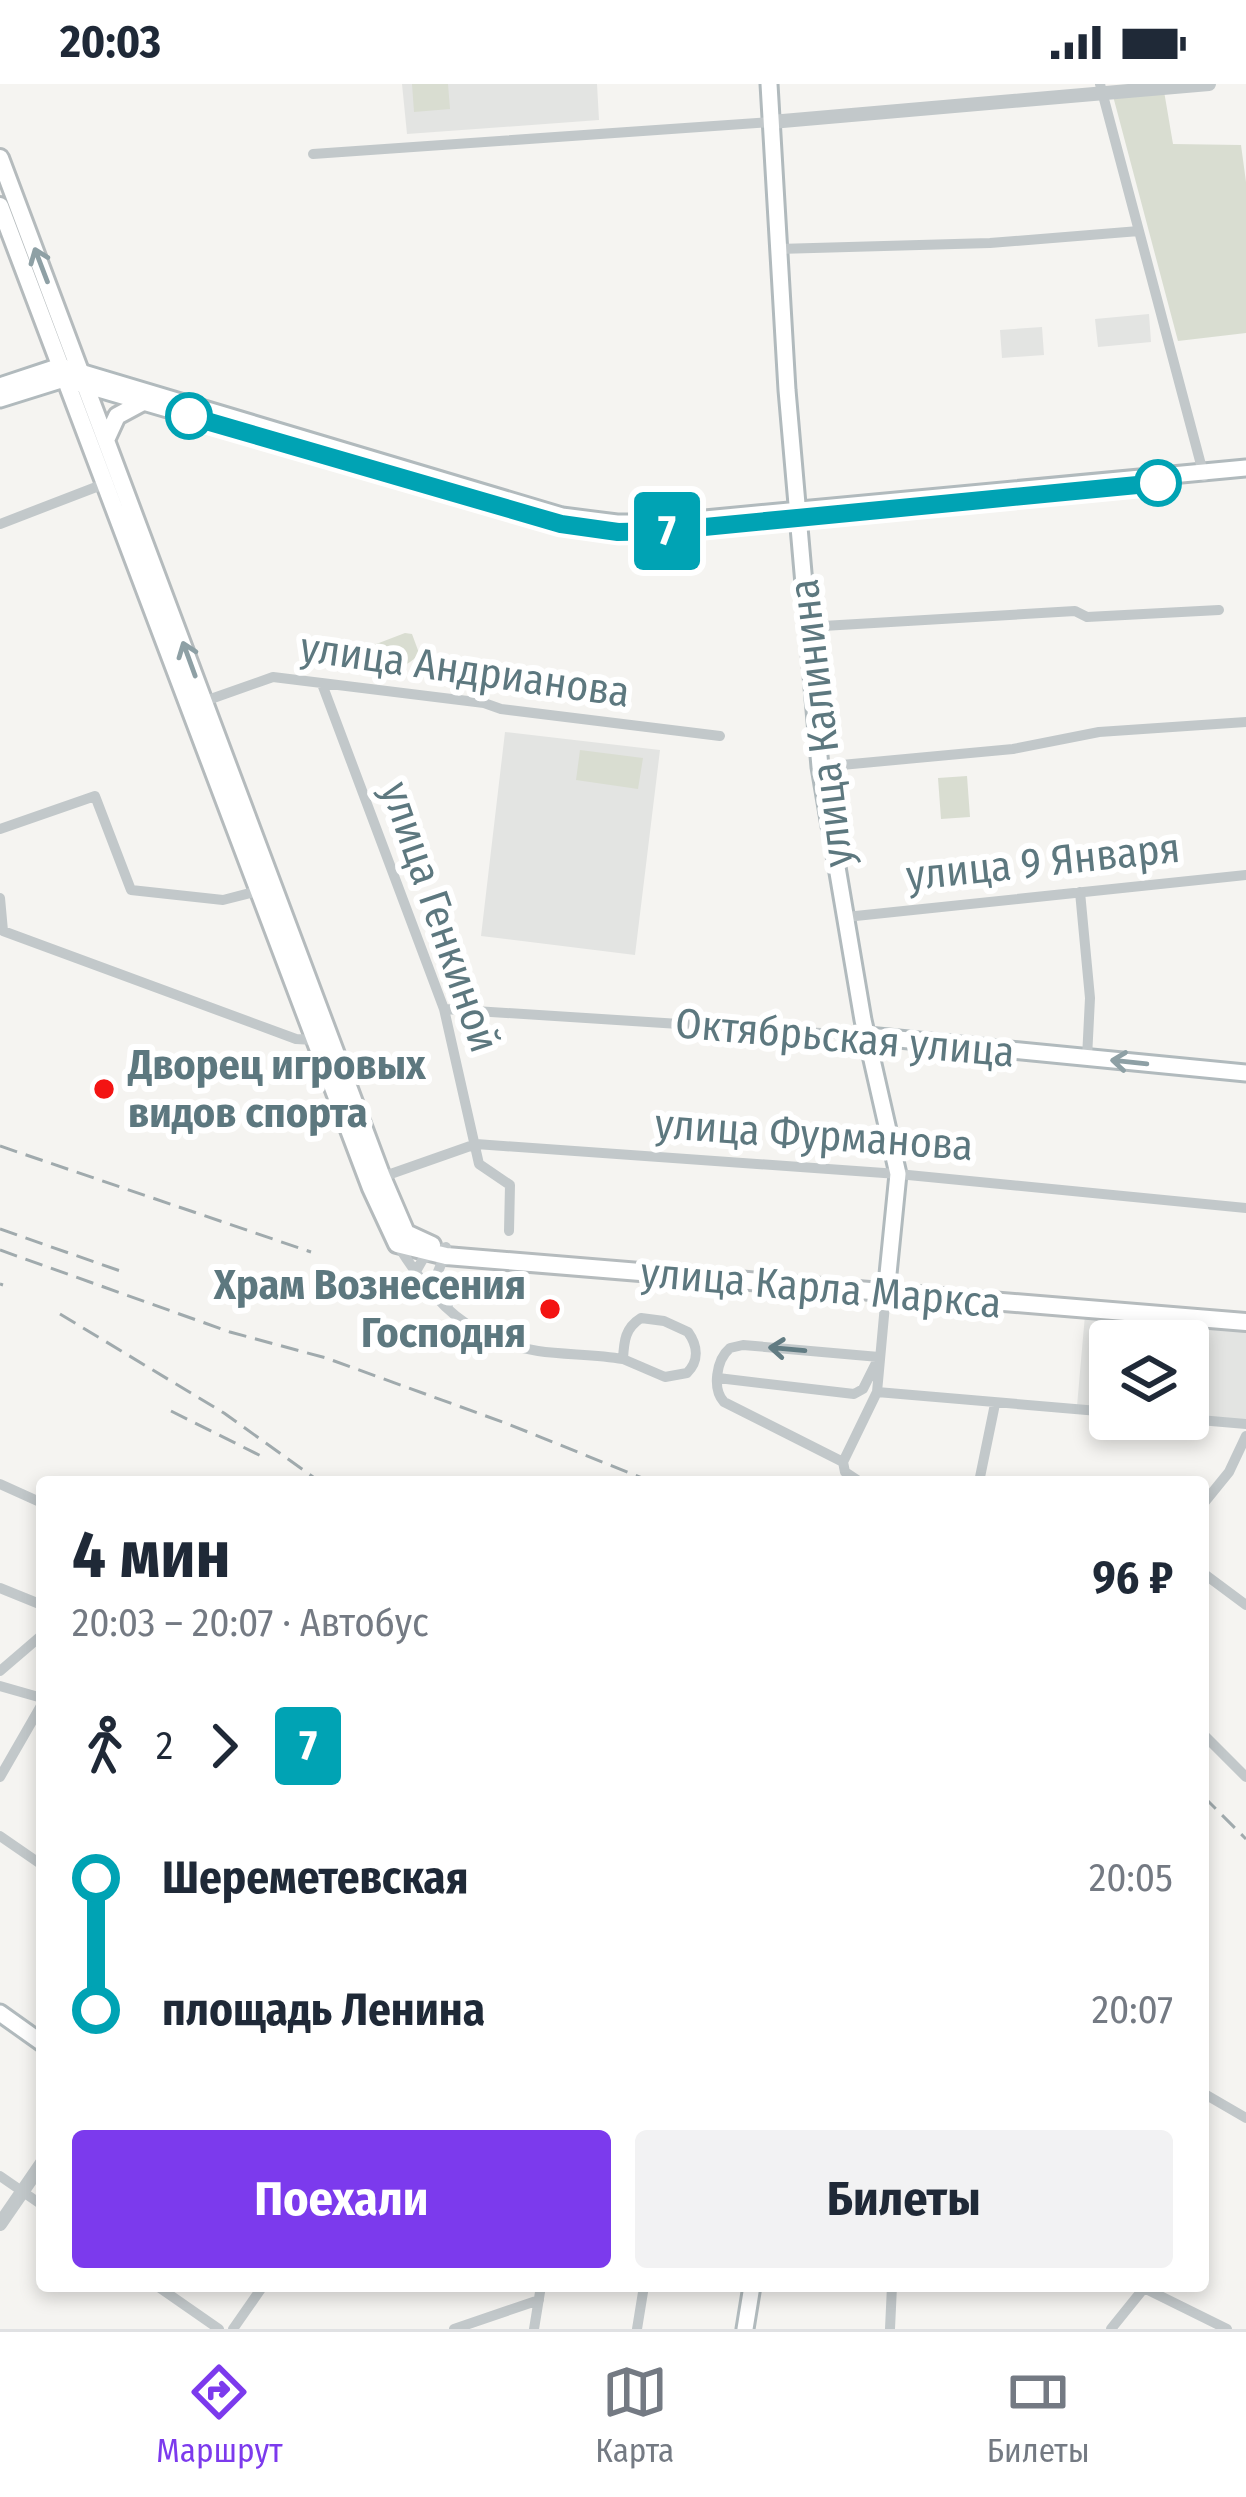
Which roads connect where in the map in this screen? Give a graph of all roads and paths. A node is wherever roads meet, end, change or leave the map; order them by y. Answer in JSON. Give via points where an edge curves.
{"nodes":[{"id":1,"x":769,"y":84,"type":"edge"},
{"id":2,"x":1209,"y":84,"type":"edge"},
{"id":3,"x":1100,"y":88,"type":"edge"},
{"id":4,"x":771,"y":122,"type":"junction"},
{"id":5,"x":314,"y":154,"type":"dead end"},
{"id":6,"x":0,"y":158,"type":"edge"},
{"id":7,"x":4,"y":184,"type":"edge"},
{"id":8,"x":0,"y":206,"type":"edge"},
{"id":9,"x":1139,"y":231,"type":"junction"},
{"id":10,"x":778,"y":249,"type":"junction"},
{"id":11,"x":72,"y":376,"type":"junction"},
{"id":12,"x":0,"y":386,"type":"edge"},
{"id":13,"x":0,"y":399,"type":"edge"},
{"id":14,"x":143,"y":402,"type":"junction"},
{"id":15,"x":106,"y":441,"type":"junction"},
{"id":16,"x":1246,"y":472,"type":"edge"},
{"id":17,"x":1204,"y":476,"type":"junction"},
{"id":18,"x":104,"y":484,"type":"junction"},
{"id":19,"x":797,"y":513,"type":"junction"},
{"id":20,"x":0,"y":524,"type":"edge"},
{"id":21,"x":1219,"y":610,"type":"dead end"},
{"id":22,"x":165,"y":621,"type":"junction"},
{"id":23,"x":806,"y":627,"type":"junction"},
{"id":24,"x":322,"y":684,"type":"junction"},
{"id":25,"x":205,"y":701,"type":"junction"},
{"id":26,"x":1246,"y":722,"type":"edge"},
{"id":27,"x":720,"y":736,"type":"dead end"},
{"id":28,"x":820,"y":767,"type":"junction"},
{"id":29,"x":0,"y":829,"type":"edge"},
{"id":30,"x":1246,"y":875,"type":"edge"},
{"id":31,"x":266,"y":888,"type":"junction"},
{"id":32,"x":1081,"y":892,"type":"junction"},
{"id":33,"x":0,"y":898,"type":"edge"},
{"id":34,"x":846,"y":916,"type":"junction"},
{"id":35,"x":444,"y":1009,"type":"junction"},
{"id":36,"x":868,"y":1036,"type":"junction"},
{"id":37,"x":322,"y":1038,"type":"junction"},
{"id":38,"x":1087,"y":1058,"type":"junction"},
{"id":39,"x":1246,"y":1073,"type":"edge"},
{"id":40,"x":476,"y":1144,"type":"junction"},
{"id":41,"x":898,"y":1174,"type":"junction"},
{"id":42,"x":382,"y":1177,"type":"junction"},
{"id":43,"x":1246,"y":1208,"type":"edge"},
{"id":44,"x":509,"y":1232,"type":"dead end"},
{"id":45,"x":404,"y":1242,"type":"junction"},
{"id":46,"x":443,"y":1253,"type":"junction"},
{"id":47,"x":415,"y":1273,"type":"junction"},
{"id":48,"x":887,"y":1290,"type":"junction"},
{"id":49,"x":452,"y":1313,"type":"junction"},
{"id":50,"x":1246,"y":1319,"type":"edge"},
{"id":51,"x":879,"y":1357,"type":"junction"},
{"id":52,"x":623,"y":1359,"type":"junction"},
{"id":53,"x":718,"y":1378,"type":"junction"},
{"id":54,"x":877,"y":1392,"type":"junction"},
{"id":55,"x":854,"y":1394,"type":"junction"},
{"id":56,"x":995,"y":1404,"type":"junction"},
{"id":57,"x":1089,"y":1411,"type":"edge"},
{"id":58,"x":1209,"y":1421,"type":"edge"},
{"id":59,"x":1246,"y":1424,"type":"edge"},
{"id":60,"x":858,"y":1433,"type":"junction"},
{"id":61,"x":1246,"y":1436,"type":"edge"},
{"id":62,"x":843,"y":1462,"type":"junction"},
{"id":63,"x":851,"y":1476,"type":"edge"},
{"id":64,"x":980,"y":1476,"type":"edge"},
{"id":65,"x":0,"y":1484,"type":"edge"},
{"id":66,"x":1209,"y":1497,"type":"edge"},
{"id":67,"x":36,"y":1500,"type":"edge"},
{"id":68,"x":1209,"y":1577,"type":"edge"},
{"id":69,"x":0,"y":1588,"type":"edge"},
{"id":70,"x":36,"y":1603,"type":"edge"},
{"id":71,"x":1246,"y":1605,"type":"edge"},
{"id":72,"x":36,"y":1639,"type":"edge"},
{"id":73,"x":0,"y":1671,"type":"edge"},
{"id":74,"x":0,"y":1687,"type":"edge"},
{"id":75,"x":36,"y":1699,"type":"edge"},
{"id":76,"x":36,"y":1712,"type":"edge"},
{"id":77,"x":28,"y":1726,"type":"junction"},
{"id":78,"x":36,"y":1732,"type":"edge"},
{"id":79,"x":1209,"y":1740,"type":"edge"},
{"id":80,"x":0,"y":1777,"type":"edge"},
{"id":81,"x":1246,"y":1777,"type":"edge"},
{"id":82,"x":0,"y":1836,"type":"edge"},
{"id":83,"x":36,"y":1860,"type":"edge"},
{"id":84,"x":0,"y":2002,"type":"edge"},
{"id":85,"x":0,"y":2013,"type":"edge"},
{"id":86,"x":36,"y":2027,"type":"edge"},
{"id":87,"x":36,"y":2039,"type":"edge"},
{"id":88,"x":1209,"y":2096,"type":"edge"},
{"id":89,"x":1246,"y":2118,"type":"edge"},
{"id":90,"x":36,"y":2173,"type":"edge"},
{"id":91,"x":0,"y":2176,"type":"edge"},
{"id":92,"x":23,"y":2192,"type":"junction"},
{"id":93,"x":36,"y":2201,"type":"edge"},
{"id":94,"x":0,"y":2224,"type":"edge"},
{"id":95,"x":167,"y":2292,"type":"edge"},
{"id":96,"x":259,"y":2292,"type":"edge"},
{"id":97,"x":540,"y":2292,"type":"edge"},
{"id":98,"x":643,"y":2292,"type":"edge"},
{"id":99,"x":754,"y":2292,"type":"edge"},
{"id":100,"x":892,"y":2292,"type":"edge"},
{"id":101,"x":1138,"y":2292,"type":"edge"},
{"id":102,"x":1152,"y":2292,"type":"edge"},
{"id":103,"x":539,"y":2300,"type":"junction"},
{"id":104,"x":219,"y":2329,"type":"edge"},
{"id":105,"x":233,"y":2329,"type":"edge"},
{"id":106,"x":454,"y":2329,"type":"edge"},
{"id":107,"x":534,"y":2329,"type":"edge"},
{"id":108,"x":637,"y":2329,"type":"edge"},
{"id":109,"x":749,"y":2329,"type":"edge"},
{"id":110,"x":890,"y":2329,"type":"edge"},
{"id":111,"x":1111,"y":2329,"type":"edge"},
{"id":112,"x":1227,"y":2329,"type":"edge"}],
"edges":[{"from":1,"to":4,"type":"main road","name":"улица Калинина"},
{"from":2,"to":3,"type":"street"},
{"from":3,"to":4,"type":"street"},
{"from":3,"to":9,"type":"street"},
{"from":4,"to":5,"type":"street"},
{"from":4,"to":10,"type":"main road","name":"улица Калинина"},
{"from":6,"to":7,"type":"main road"},
{"from":11,"to":7,"type":"main road","one_way":true},
{"from":8,"to":11,"type":"main road"},
{"from":9,"to":10,"type":"street"},
{"from":9,"to":17,"type":"street"},
{"from":10,"to":19,"type":"main road","name":"улица Калинина"},
{"from":11,"to":12,"type":"main road"},
{"from":11,"to":13,"type":"main road"},
{"from":11,"to":14,"type":"main road"},
{"from":11,"to":15,"type":"main road"},
{"from":11,"to":18,"type":"main road"},
{"from":11,"to":19,"type":"main road","via":[[562,516],[662,524]]},
{"from":14,"to":15,"type":"main road","via":[[117,416]]},
{"from":14,"to":19,"type":"main road","via":[[589,529],[663,531]]},
{"from":15,"to":22,"type":"main road"},
{"from":16,"to":17,"type":"main road"},
{"from":17,"to":19,"type":"main road"},
{"from":18,"to":20,"type":"street"},
{"from":18,"to":22,"type":"main road"},
{"from":19,"to":23,"type":"main road","name":"улица Калинина"},
{"from":21,"to":23,"type":"street"},
{"from":25,"to":22,"type":"main road","one_way":true},
{"from":22,"to":31,"type":"main road"},
{"from":23,"to":28,"type":"main road","name":"улица Калинина"},
{"from":24,"to":25,"type":"street","name":"улица Андрианова","via":[[273,677]]},
{"from":24,"to":27,"type":"street","name":"улица Андрианова"},
{"from":24,"to":35,"type":"street","name":"улица Генкиной"},
{"from":25,"to":31,"type":"main road"},
{"from":26,"to":28,"type":"street"},
{"from":28,"to":34,"type":"main road","name":"улица Калинина"},
{"from":29,"to":31,"type":"street","via":[[94,796],[131,890],[224,899]]},
{"from":30,"to":32,"type":"street","name":"улица 9 Января"},
{"from":31,"to":37,"type":"main road"},
{"from":32,"to":34,"type":"street","name":"улица 9 Января"},
{"from":32,"to":38,"type":"street"},
{"from":33,"to":37,"type":"street","via":[[3,931],[296,1039]]},
{"from":34,"to":36,"type":"main road","name":"улица Калинина"},
{"from":35,"to":36,"type":"street","name":"Октябрьская улица"},
{"from":35,"to":40,"type":"street","name":"улица Генкиной"},
{"from":36,"to":38,"type":"main road","name":"Октябрьская улица"},
{"from":36,"to":41,"type":"main road","name":"улица Калинина"},
{"from":37,"to":42,"type":"main road"},
{"from":37,"to":45,"type":"main road","via":[[370,1188]]},
{"from":39,"to":38,"type":"main road","name":"Октябрьская улица","one_way":true},
{"from":40,"to":41,"type":"street","name":"улица Фурманова"},
{"from":40,"to":42,"type":"street","name":"улица Фурманова"},
{"from":40,"to":44,"type":"street","name":"улица Генкиной","via":[[478,1164],[510,1185]]},
{"from":41,"to":43,"type":"street","name":"улица Фурманова"},
{"from":41,"to":48,"type":"main road","name":"улица Калинина"},
{"from":42,"to":45,"type":"main road"},
{"from":45,"to":46,"type":"main road","name":"улица Карла Маркса"},
{"from":45,"to":47,"type":"street"},
{"from":46,"to":47,"type":"street"},
{"from":46,"to":48,"type":"main road","name":"улица Карла Маркса"},
{"from":46,"to":49,"type":"street","via":[[435,1279]]},
{"from":47,"to":49,"type":"street"},
{"from":48,"to":50,"type":"main road","name":"улица Карла Маркса"},
{"from":48,"to":51,"type":"street"},
{"from":49,"to":52,"type":"street","via":[[505,1343]]},
{"from":51,"to":53,"type":"street","one_way":true,"via":[[742,1345],[722,1355]]},
{"from":51,"to":54,"type":"street"},
{"from":51,"to":55,"type":"street"},
{"from":52,"to":52,"type":"street","via":[[679,1377],[696,1351],[688,1332],[641,1318],[625,1336]]},
{"from":53,"to":55,"type":"street"},
{"from":53,"to":62,"type":"street","via":[[724,1402]]},
{"from":54,"to":56,"type":"street"},
{"from":54,"to":60,"type":"street"},
{"from":55,"to":60,"type":"street","via":[[864,1411]]},
{"from":56,"to":57,"type":"street"},
{"from":56,"to":64,"type":"street"},
{"from":58,"to":59,"type":"street"},
{"from":60,"to":62,"type":"street"},
{"from":61,"to":66,"type":"street"},
{"from":62,"to":63,"type":"street"},
{"from":65,"to":67,"type":"street"},
{"from":68,"to":71,"type":"street"},
{"from":69,"to":70,"type":"street"},
{"from":72,"to":73,"type":"street"},
{"from":74,"to":75,"type":"street"},
{"from":76,"to":77,"type":"street"},
{"from":77,"to":78,"type":"street"},
{"from":77,"to":80,"type":"street"},
{"from":79,"to":81,"type":"street"},
{"from":82,"to":83,"type":"street"},
{"from":84,"to":86,"type":"main road"},
{"from":85,"to":87,"type":"main road"},
{"from":88,"to":89,"type":"street"},
{"from":90,"to":92,"type":"street"},
{"from":91,"to":92,"type":"street"},
{"from":92,"to":93,"type":"street"},
{"from":92,"to":94,"type":"street"},
{"from":95,"to":104,"type":"street"},
{"from":96,"to":105,"type":"street"},
{"from":97,"to":103,"type":"street"},
{"from":98,"to":108,"type":"street"},
{"from":99,"to":109,"type":"main road"},
{"from":100,"to":110,"type":"street"},
{"from":101,"to":111,"type":"street"},
{"from":102,"to":112,"type":"street"},
{"from":103,"to":106,"type":"street"},
{"from":103,"to":107,"type":"street"}]}
